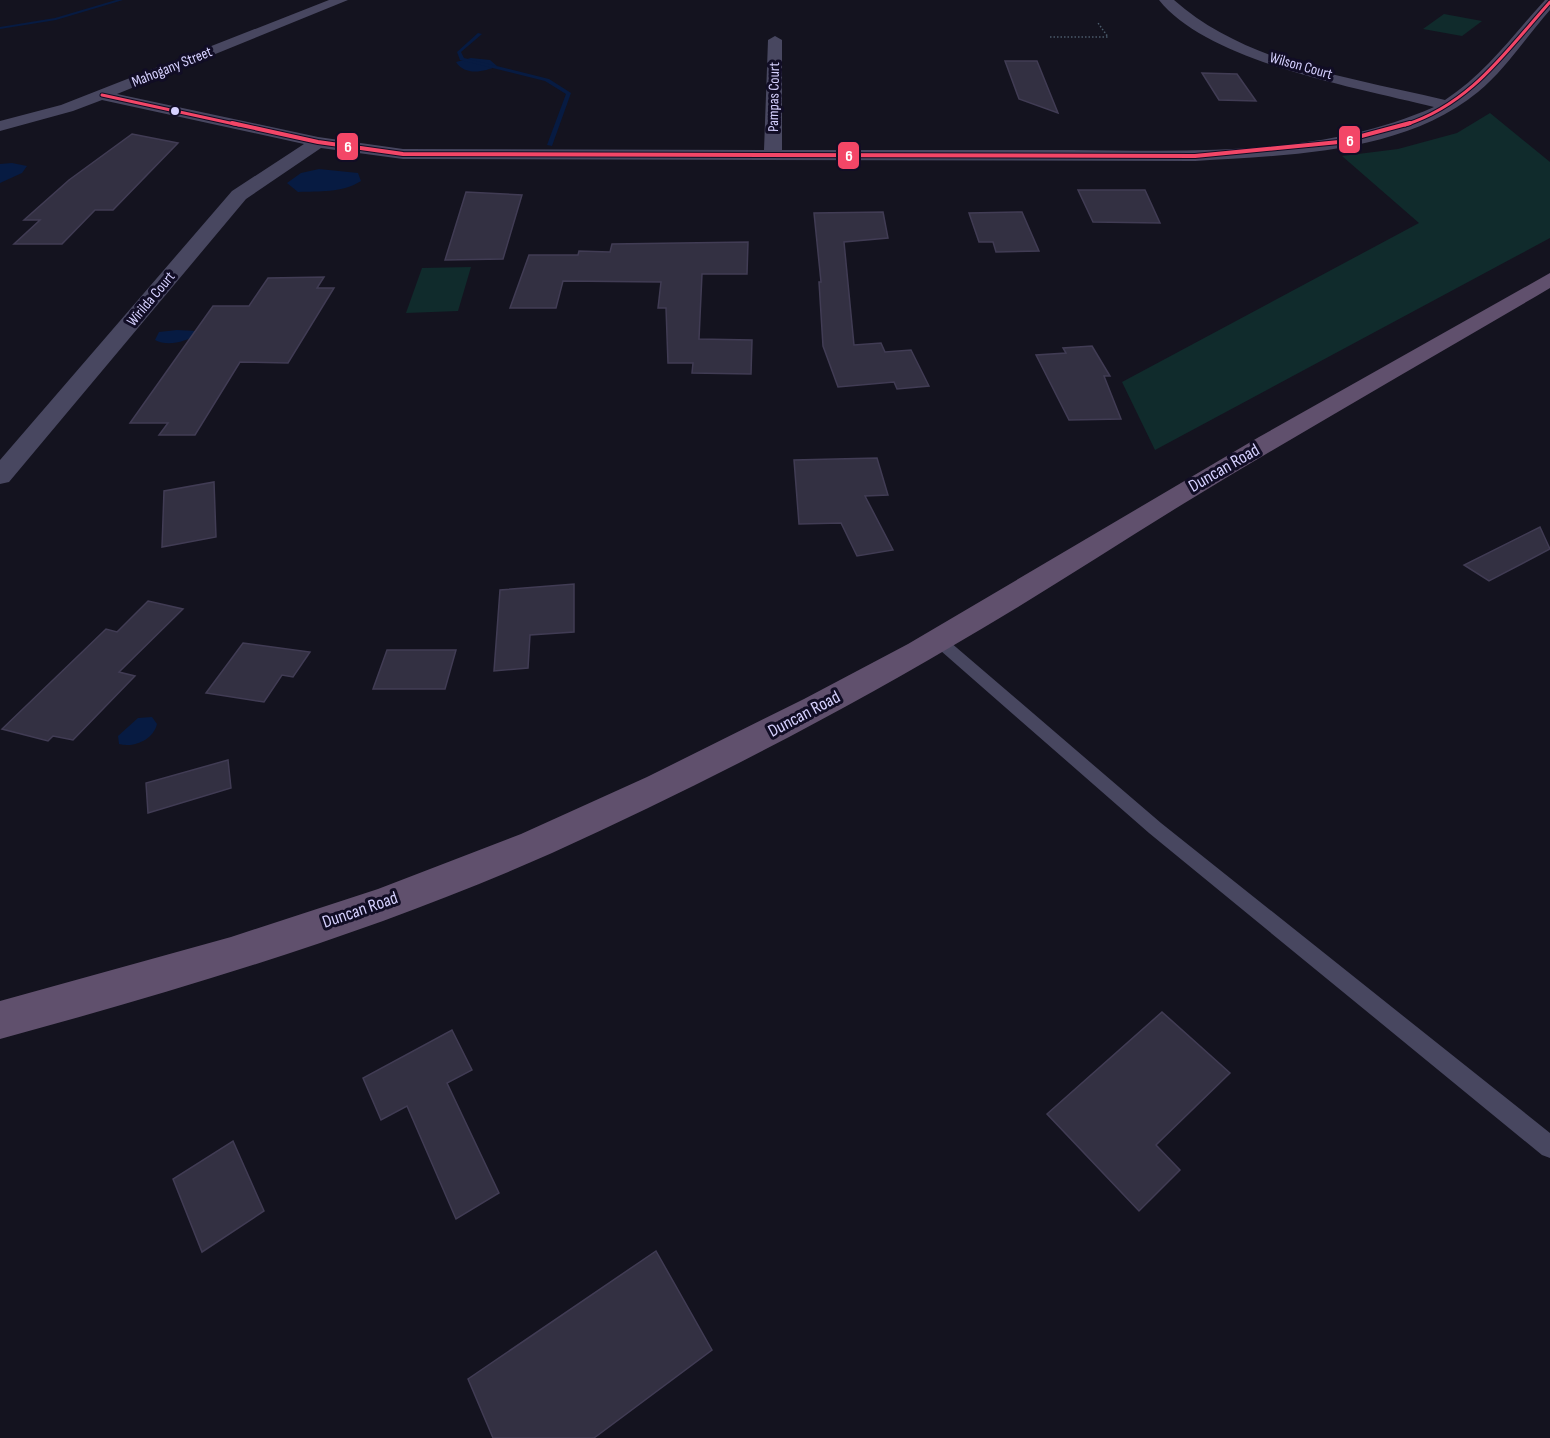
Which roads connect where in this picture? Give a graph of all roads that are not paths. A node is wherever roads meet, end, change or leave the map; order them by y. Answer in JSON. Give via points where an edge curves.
{"nodes":[{"id":1,"x":341,"y":0,"type":"edge"},
{"id":2,"x":1166,"y":0,"type":"edge"},
{"id":3,"x":1550,"y":2,"type":"edge"},
{"id":4,"x":775,"y":40,"type":"dead end"},
{"id":5,"x":102,"y":95,"type":"junction"},
{"id":6,"x":1447,"y":105,"type":"junction"},
{"id":7,"x":0,"y":126,"type":"edge"},
{"id":8,"x":318,"y":142,"type":"junction"},
{"id":9,"x":773,"y":155,"type":"junction"},
{"id":10,"x":1550,"y":279,"type":"edge"},
{"id":11,"x":0,"y":476,"type":"edge"},
{"id":12,"x":938,"y":640,"type":"junction"},
{"id":13,"x":0,"y":1020,"type":"edge"},
{"id":14,"x":1550,"y":1147,"type":"edge"}],
"edges":[{"from":1,"to":5,"type":"street","name":"Mahogany Street"},
{"from":2,"to":6,"type":"street","name":"Wilson Court","via":[[1205,30],[1253,52]]},
{"from":3,"to":6,"type":"street","via":[[1473,88]]},
{"from":4,"to":9,"type":"street","name":"Pampas Court"},
{"from":5,"to":7,"type":"street","name":"Mahogany Street"},
{"from":5,"to":8,"type":"street"},
{"from":6,"to":9,"type":"street","via":[[1382,132],[1257,152],[1195,156]]},
{"from":8,"to":9,"type":"street","via":[[436,155]]},
{"from":8,"to":11,"type":"street","name":"Wirilda Court","via":[[239,195]]},
{"from":10,"to":12,"type":"highway","name":"Duncan Road","via":[[1174,497]]},
{"from":12,"to":13,"type":"highway","name":"Duncan Road","via":[[809,713],[555,835],[381,904],[140,984]]},
{"from":12,"to":14,"type":"lane","via":[[1155,828]]}]}
